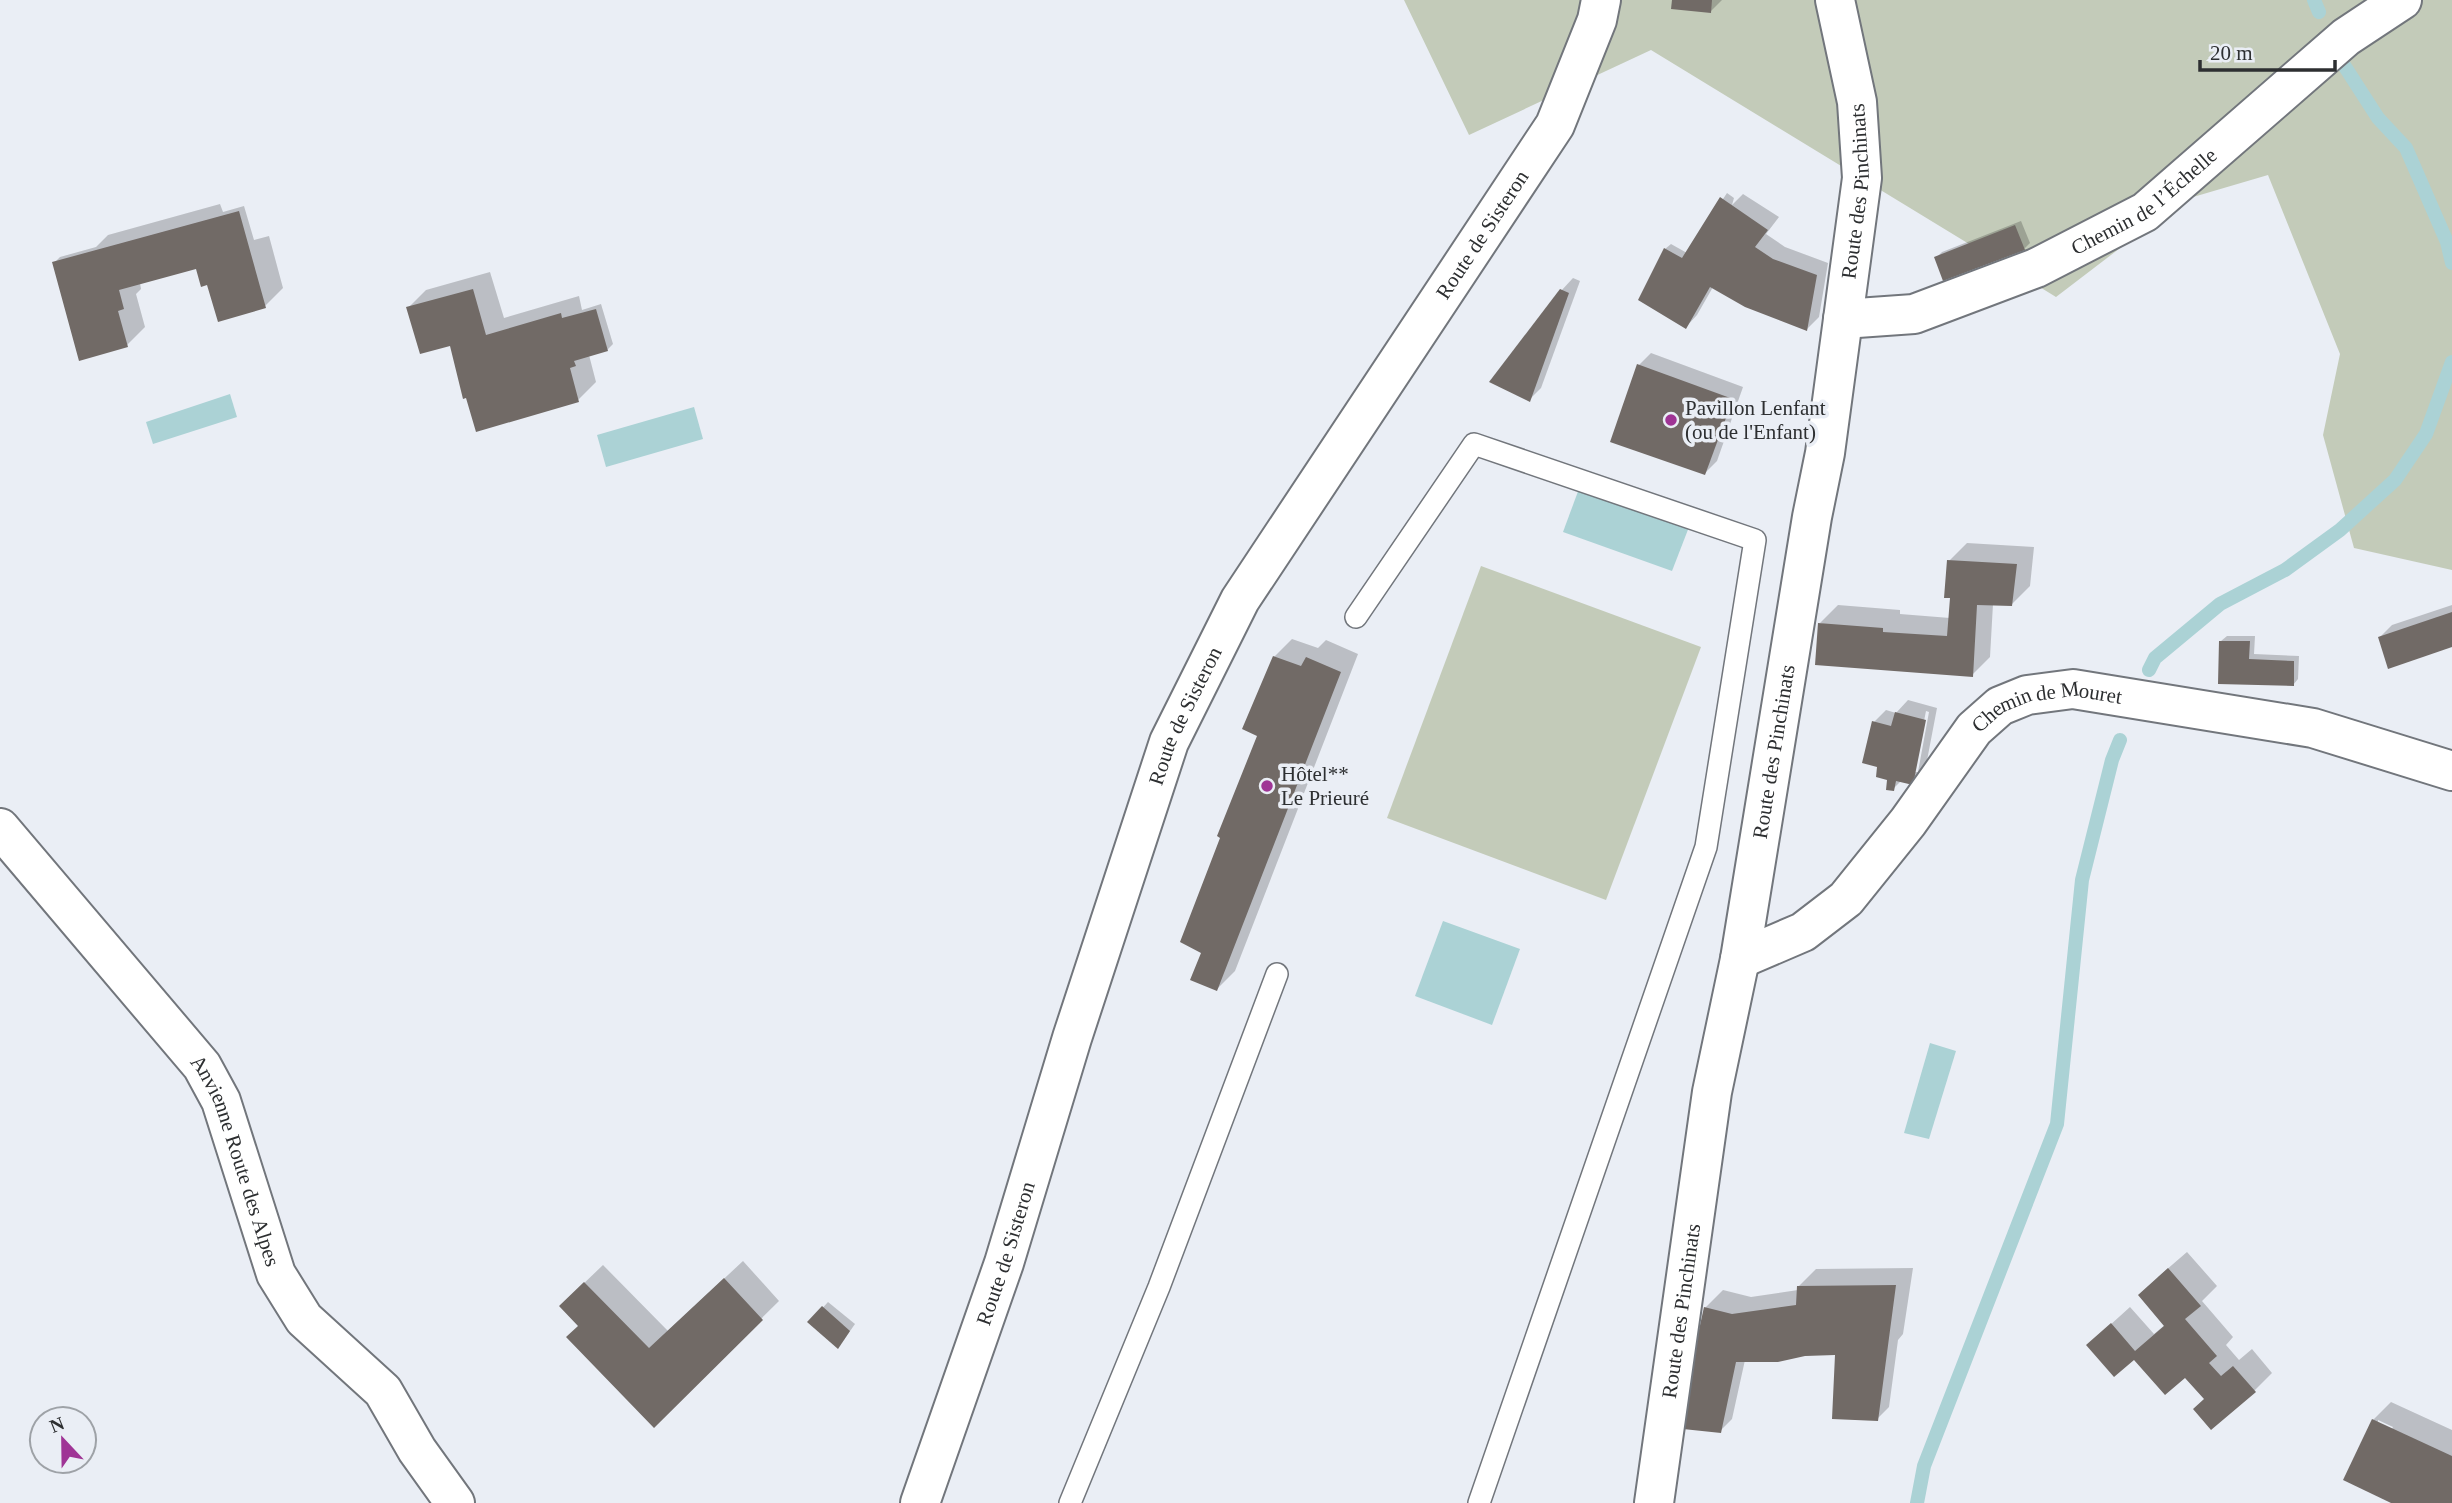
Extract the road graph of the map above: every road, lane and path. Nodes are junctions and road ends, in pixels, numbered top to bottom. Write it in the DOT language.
graph roads {
  1 [pos="1601,0"];
  2 [pos="1835,0"];
  3 [pos="2401,0"];
  4 [pos="1843,319"];
  5 [pos="1356,617"];
  6 [pos="2452,771"];
  7 [pos="0,828"];
  8 [pos="1740,959"];
  9 [pos="1277,974"];
  10 [pos="455,1503"];
  11 [pos="920,1503"];
  12 [pos="1070,1503"];
  13 [pos="1479,1503"];
  14 [pos="1654,1503"];
  1 -- 11 [label="street, Route de Sisteron"];
  2 -- 4 [label="street, Route des Pinchinats"];
  3 -- 4 [label="street, Chemin de l’Échelle"];
  4 -- 8 [label="street, Route des Pinchinats"];
  5 -- 13 [label="lane"];
  6 -- 8 [label="street, Chemin de Mouret"];
  7 -- 10 [label="street, Anvienne Route des Alpes"];
  8 -- 14 [label="street, Route des Pinchinats"];
  9 -- 12 [label="lane"];
}
